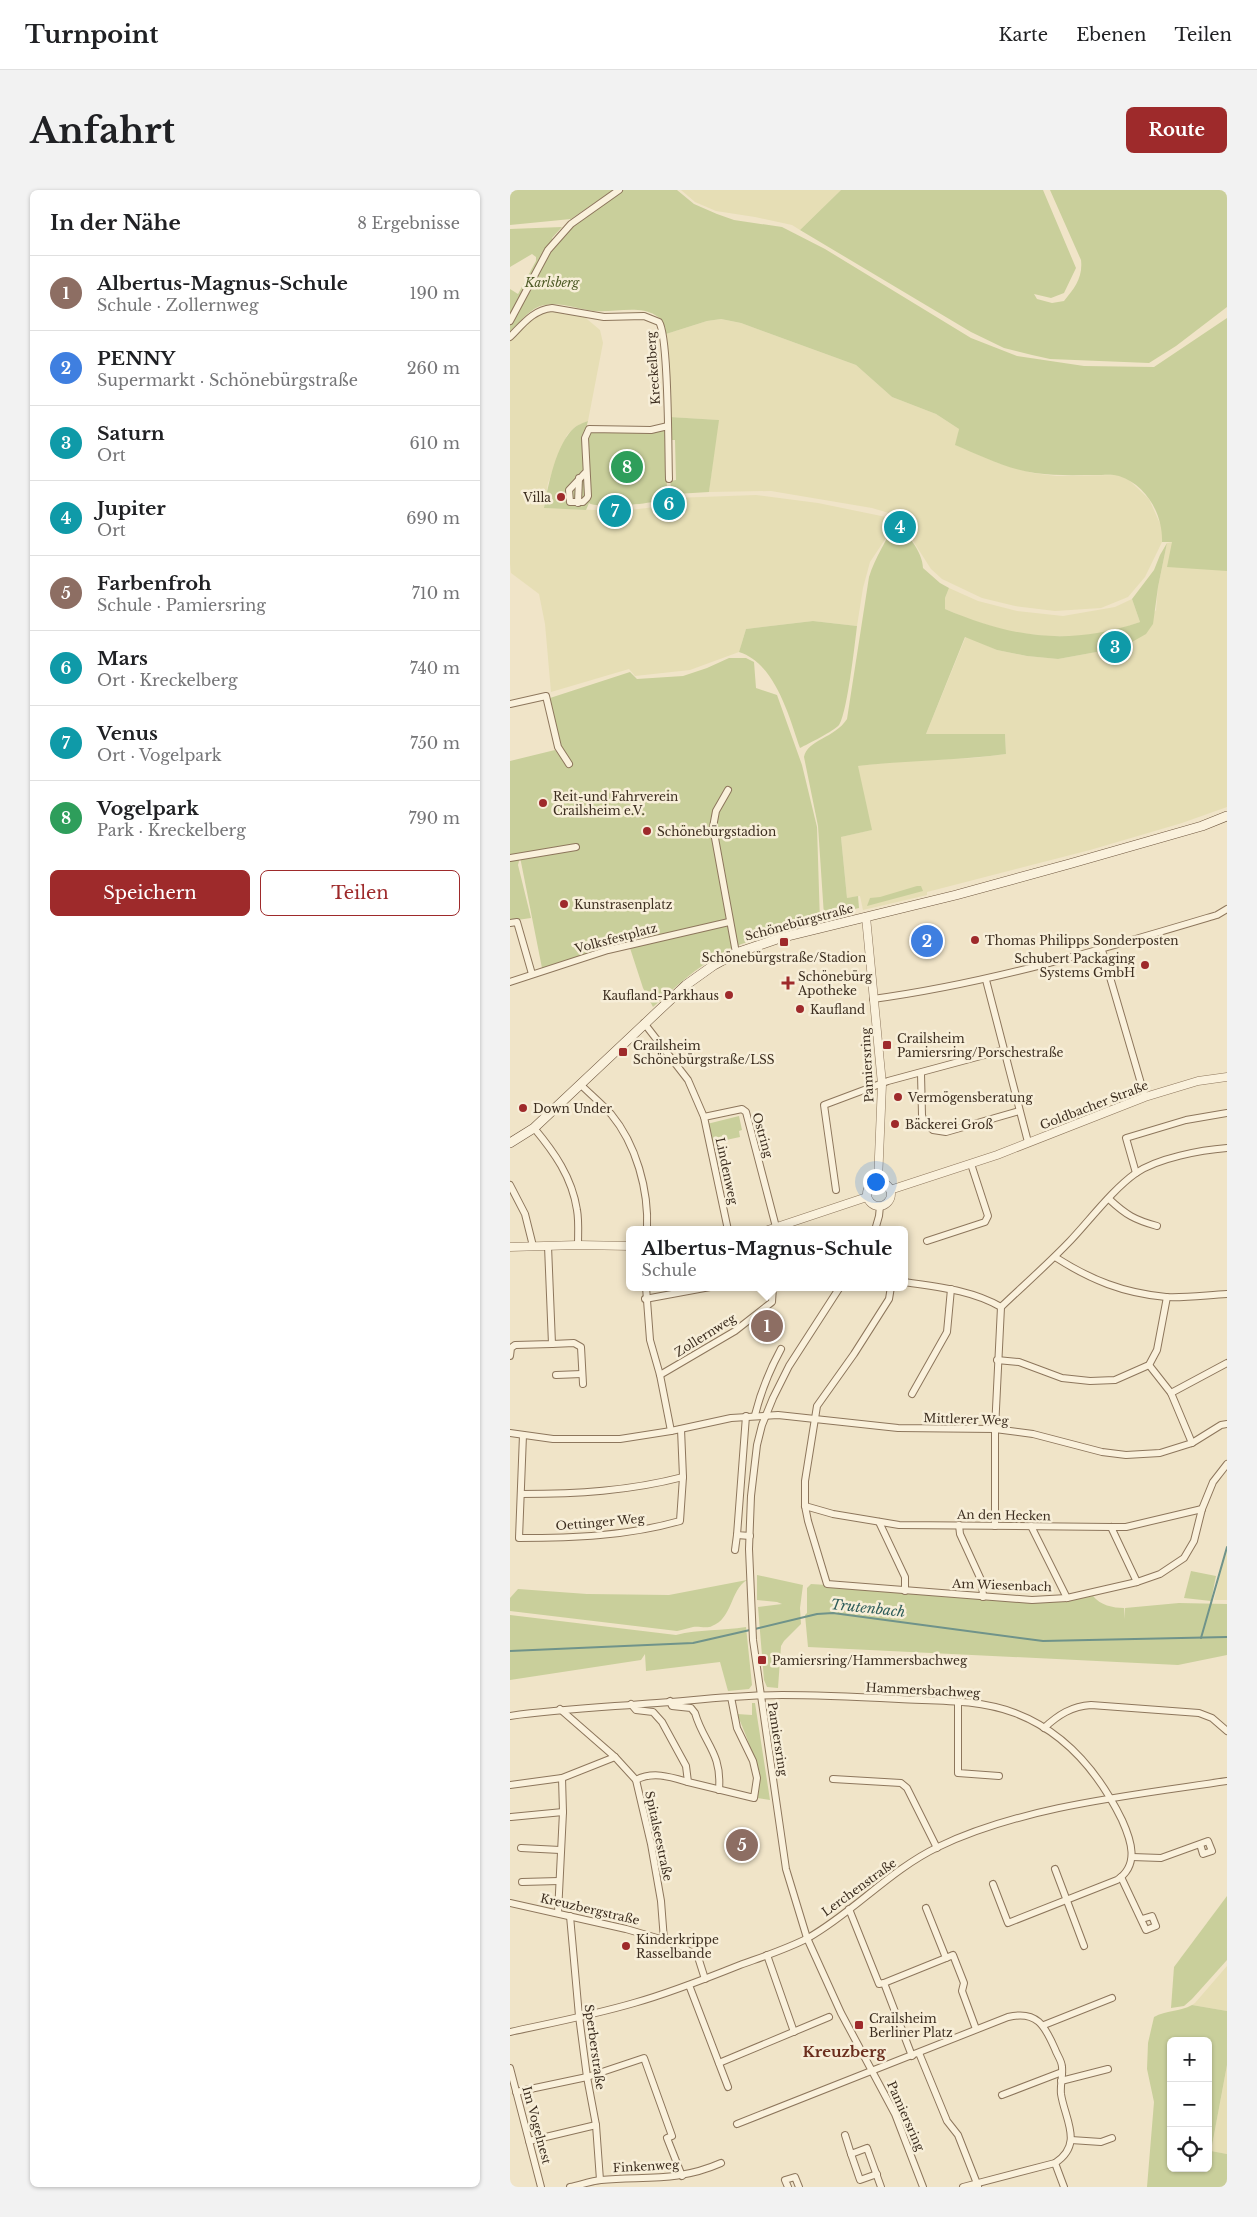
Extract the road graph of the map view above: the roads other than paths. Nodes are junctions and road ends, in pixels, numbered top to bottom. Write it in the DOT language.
graph roads {
  1 [pos="619,190"];
  2 [pos="510,321"];
  3 [pos="510,337"];
  4 [pos="668,426"];
  5 [pos="586,472"];
  6 [pos="579,478"];
  7 [pos="669,479"];
  8 [pos="578,503"];
  9 [pos="510,704"];
  10 [pos="569,764"];
  11 [pos="728,790"];
  12 [pos="1227,816"];
  13 [pos="576,847"];
  14 [pos="510,858"];
  15 [pos="1227,909"];
  16 [pos="866,917"];
  17 [pos="729,922"];
  18 [pos="510,923"];
  19 [pos="1102,950"];
  20 [pos="736,953"];
  21 [pos="532,974"];
  22 [pos="986,980"];
  23 [pos="510,982"];
  24 [pos="873,999"];
  25 [pos="644,1023"];
  26 [pos="1003,1050"];
  27 [pos="921,1074"];
  28 [pos="1227,1077"];
  29 [pos="580,1084"];
  30 [pos="882,1084"];
  31 [pos="1144,1097"];
  32 [pos="1019,1111"];
  33 [pos="1227,1113"];
  34 [pos="704,1116"];
  35 [pos="534,1128"];
  36 [pos="1028,1142"];
  37 [pos="510,1143"];
  38 [pos="1227,1148"];
  39 [pos="971,1164"];
  40 [pos="1136,1173"];
  41 [pos="878,1182"];
  42 [pos="510,1185"];
  43 [pos="836,1190"];
  44 [pos="890,1190"];
  45 [pos="867,1197"];
  46 [pos="1109,1199"];
  47 [pos="880,1206"];
  48 [pos="647,1226"];
  49 [pos="727,1226"];
  50 [pos="776,1226"];
  51 [pos="779,1226"];
  52 [pos="876,1226"];
  53 [pos="1157,1226"];
  54 [pos="927,1241"];
  55 [pos="578,1245"];
  56 [pos="533,1246"];
  57 [pos="548,1246"];
  58 [pos="626,1246"];
  59 [pos="510,1247"];
  60 [pos="1055,1257"];
  61 [pos="908,1283"];
  62 [pos="951,1289"];
  63 [pos="646,1291"];
  64 [pos="688,1291"];
  65 [pos="773,1291"];
  66 [pos="837,1291"];
  67 [pos="890,1291"];
  68 [pos="1227,1294"];
  69 [pos="1167,1297"];
  70 [pos="645,1299"];
  71 [pos="1001,1307"];
  72 [pos="552,1344"];
  73 [pos="781,1349"];
  74 [pos="510,1356"];
  75 [pos="997,1360"];
  76 [pos="1227,1363"];
  77 [pos="1148,1365"];
  78 [pos="556,1374"];
  79 [pos="582,1374"];
  80 [pos="660,1375"];
  81 [pos="583,1384"];
  82 [pos="1171,1393"];
  83 [pos="912,1394"];
  84 [pos="766,1414"];
  85 [pos="755,1415"];
  86 [pos="746,1416"];
  87 [pos="815,1420"];
  88 [pos="1227,1424"];
  89 [pos="681,1429"];
  90 [pos="995,1429"];
  91 [pos="671,1431"];
  92 [pos="510,1432"];
  93 [pos="523,1436"];
  94 [pos="1192,1443"];
  95 [pos="1227,1464"];
  96 [pos="683,1477"];
  97 [pos="521,1494"];
  98 [pos="806,1506"];
  99 [pos="1202,1509"];
  100 [pos="879,1522"];
  101 [pos="959,1526"];
  102 [pos="995,1526"];
  103 [pos="1031,1526"];
  104 [pos="1111,1528"];
  105 [pos="736,1535"];
  106 [pos="750,1536"];
  107 [pos="735,1550"];
  108 [pos="1137,1582"];
  109 [pos="905,1591"];
  110 [pos="983,1597"];
  111 [pos="1067,1598"];
  112 [pos="760,1696"];
  113 [pos="731,1697"];
  114 [pos="670,1701"];
  115 [pos="958,1702"];
  116 [pos="632,1704"];
  117 [pos="560,1709"];
  118 [pos="510,1716"];
  119 [pos="1044,1728"];
  120 [pos="1227,1731"];
  121 [pos="615,1757"];
  122 [pos="999,1776"];
  123 [pos="562,1778"];
  124 [pos="833,1779"];
  125 [pos="636,1780"];
  126 [pos="1227,1781"];
  127 [pos="688,1782"];
  128 [pos="510,1785"];
  129 [pos="719,1790"];
  130 [pos="1110,1799"];
  131 [pos="564,1812"];
  132 [pos="511,1817"];
  133 [pos="1200,1844"];
  134 [pos="521,1848"];
  135 [pos="937,1848"];
  136 [pos="560,1850"];
  137 [pos="1132,1857"];
  138 [pos="1055,1869"];
  139 [pos="1121,1877"];
  140 [pos="559,1881"];
  141 [pos="522,1882"];
  142 [pos="993,1884"];
  143 [pos="1067,1900"];
  144 [pos="510,1903"];
  145 [pos="926,1908"];
  146 [pos="849,1910"];
  147 [pos="558,1912"];
  148 [pos="570,1916"];
  149 [pos="1142,1919"];
  150 [pos="807,1938"];
  151 [pos="664,1940"];
  152 [pos="1084,1946"];
  153 [pos="767,1955"];
  154 [pos="946,1958"];
  155 [pos="705,1978"];
  156 [pos="884,1983"];
  157 [pos="689,1985"];
  158 [pos="1112,1998"];
  159 [pos="579,2016"];
  160 [pos="829,2017"];
  161 [pos="1044,2025"];
  162 [pos="976,2029"];
  163 [pos="510,2032"];
  164 [pos="794,2032"];
  165 [pos="916,2054"];
  166 [pos="719,2063"];
  167 [pos="510,2068"];
  168 [pos="1108,2069"];
  169 [pos="872,2071"];
  170 [pos="1062,2072"];
  171 [pos="587,2077"];
  172 [pos="1061,2082"];
  173 [pos="728,2087"];
  174 [pos="516,2092"];
  175 [pos="1002,2095"];
  176 [pos="737,2124"];
  177 [pos="596,2125"];
  178 [pos="845,2135"];
  179 [pos="1112,2138"];
  180 [pos="1071,2140"];
  181 [pos="529,2141"];
  182 [pos="851,2154"];
  183 [pos="721,2163"];
  184 [pos="1055,2163"];
  185 [pos="876,2174"];
  186 [pos="682,2176"];
  187 [pos="652,2179"];
  188 [pos="600,2180"];
  189 [pos="978,2185"];
  190 [pos="542,2187"];
  191 [pos="570,2187"];
  192 [pos="652,2187"];
  193 [pos="788,2187"];
  194 [pos="799,2187"];
  195 [pos="882,2187"];
  196 [pos="922,2187"];
  197 [pos="963,2187"];
  198 [pos="1064,2187"];
  1 -- 2 [label="street"];
  3 -- 4 [label="street, Kreckelberg"];
  4 -- 5 [label="street"];
  4 -- 7 [label="street, Kreckelberg"];
  5 -- 6 [label="street"];
  5 -- 8 [label="street"];
  6 -- 8 [label="street"];
  6 -- 8 [label="street"];
  9 -- 10 [label="street"];
  11 -- 17 [label="street"];
  12 -- 16 [label="main road, Schönebürgstraße"];
  13 -- 14 [label="street"];
  15 -- 19 [label="street"];
  16 -- 20 [label="main road, Schönebürgstraße"];
  16 -- 24 [label="street, Pamiersring"];
  17 -- 20 [label="street"];
  17 -- 21 [label="street, Volksfestplatz"];
  18 -- 21 [label="street"];
  19 -- 22 [label="street"];
  19 -- 31 [label="street"];
  20 -- 25 [label="main road, Schönebürgstraße"];
  21 -- 23 [label="street, Volksfestplatz"];
  22 -- 24 [label="street"];
  22 -- 26 [label="street"];
  24 -- 30 [label="street, Pamiersring"];
  25 -- 29 [label="main road, Schönebürgstraße"];
  25 -- 34 [label="street"];
  26 -- 27 [label="street"];
  26 -- 32 [label="street"];
  27 -- 30 [label="street"];
  27 -- 32 [label="street"];
  28 -- 31 [label="street, Goldbacher Straße"];
  29 -- 35 [label="main road, Schönebürgstraße"];
  29 -- 48 [label="street"];
  30 -- 41 [label="street, Pamiersring"];
  30 -- 43 [label="street"];
  31 -- 36 [label="street, Goldbacher Straße"];
  32 -- 36 [label="street"];
  33 -- 40 [label="street"];
  34 -- 49 [label="street, Lindenweg"];
  34 -- 50 [label="street, Ostring"];
  35 -- 37 [label="main road, Schönebürgstraße"];
  35 -- 55 [label="street"];
  36 -- 39 [label="street, Goldbacher Straße"];
  38 -- 40 [label="street"];
  39 -- 44 [label="street, Goldbacher Straße"];
  39 -- 54 [label="street"];
  40 -- 46 [label="street"];
  41 -- 44 [label="street"];
  41 -- 45 [label="street"];
  42 -- 56 [label="street"];
  44 -- 47 [label="street"];
  45 -- 47 [label="street"];
  45 -- 51 [label="street"];
  46 -- 53 [label="street"];
  46 -- 60 [label="street"];
  47 -- 52 [label="street"];
  55 -- 57 [label="street"];
  55 -- 58 [label="street"];
  56 -- 57 [label="street"];
  56 -- 59 [label="street"];
  57 -- 72 [label="street"];
  60 -- 69 [label="street"];
  60 -- 71 [label="street"];
  61 -- 62 [label="street"];
  62 -- 71 [label="street"];
  62 -- 83 [label="street"];
  63 -- 70 [label="street"];
  64 -- 70 [label="street"];
  65 -- 80 [label="street, Zollernweg"];
  66 -- 84 [label="street, Pamiersring"];
  67 -- 87 [label="street"];
  68 -- 69 [label="street"];
  69 -- 77 [label="street"];
  70 -- 80 [label="street"];
  71 -- 75 [label="street"];
  72 -- 74 [label="street"];
  72 -- 79 [label="street"];
  73 -- 85 [label="street"];
  75 -- 77 [label="street"];
  75 -- 90 [label="street"];
  76 -- 82 [label="street"];
  77 -- 82 [label="street"];
  78 -- 79 [label="street"];
  79 -- 81 [label="street"];
  80 -- 91 [label="street"];
  82 -- 94 [label="street"];
  84 -- 85 [label="street, Mittlerer Weg"];
  84 -- 87 [label="street, Mittlerer Weg"];
  84 -- 106 [label="street, Pamiersring"];
  85 -- 86 [label="street, Mittlerer Weg"];
  86 -- 89 [label="street, Mittlerer Weg"];
  86 -- 105 [label="street"];
  87 -- 90 [label="street, Mittlerer Weg"];
  87 -- 98 [label="street"];
  88 -- 94 [label="street, Mittlerer Weg"];
  89 -- 91 [label="street, Mittlerer Weg"];
  89 -- 96 [label="street, Oettinger Weg"];
  90 -- 94 [label="street, Mittlerer Weg"];
  90 -- 102 [label="street"];
  91 -- 93 [label="street, Mittlerer Weg"];
  92 -- 93 [label="street, Mittlerer Weg"];
  93 -- 97 [label="street"];
  95 -- 99 [label="street, Am Wiesenbach"];
  96 -- 97 [label="street"];
  96 -- 97 [label="street, Oettinger Weg"];
  98 -- 100 [label="street, An den Hecken"];
  98 -- 109 [label="street, Am Wiesenbach"];
  99 -- 104 [label="street, An den Hecken"];
  99 -- 108 [label="street, Am Wiesenbach"];
  100 -- 101 [label="street, An den Hecken"];
  100 -- 109 [label="street"];
  101 -- 102 [label="street, An den Hecken"];
  101 -- 110 [label="street"];
  102 -- 103 [label="street, An den Hecken"];
  103 -- 104 [label="street, An den Hecken"];
  103 -- 111 [label="street"];
  104 -- 108 [label="street"];
  105 -- 106 [label="street"];
  105 -- 107 [label="street"];
  106 -- 112 [label="street, Pamiersring"];
  108 -- 111 [label="street, Am Wiesenbach"];
  109 -- 110 [label="street, Am Wiesenbach"];
  110 -- 111 [label="street, Am Wiesenbach"];
  112 -- 113 [label="street, Hammersbachweg"];
  112 -- 115 [label="street, Hammersbachweg"];
  112 -- 150 [label="street, Pamiersring"];
  113 -- 114 [label="street, Hammersbachweg"];
  113 -- 129 [label="street"];
  114 -- 116 [label="street, Hammersbachweg"];
  114 -- 129 [label="street"];
  115 -- 119 [label="street, Hammersbachweg"];
  115 -- 122 [label="street"];
  116 -- 117 [label="street, Hammersbachweg"];
  116 -- 127 [label="street, Hammersbachweg"];
  117 -- 118 [label="street, Hammersbachweg"];
  117 -- 121 [label="street, Spitalseestraße"];
  119 -- 120 [label="street"];
  119 -- 130 [label="street, Hammersbachweg"];
  121 -- 123 [label="street"];
  121 -- 125 [label="street, Spitalseestraße"];
  123 -- 128 [label="street"];
  123 -- 131 [label="street"];
  124 -- 135 [label="street"];
  125 -- 127 [label="street"];
  125 -- 151 [label="street, Spitalseestraße"];
  126 -- 130 [label="street, Lerchenstraße"];
  127 -- 129 [label="street"];
  130 -- 135 [label="street, Lerchenstraße"];
  130 -- 137 [label="street, Hammersbachweg"];
  131 -- 132 [label="street"];
  131 -- 136 [label="street"];
  133 -- 137 [label="street"];
  134 -- 136 [label="street"];
  135 -- 146 [label="street, Lerchenstraße"];
  136 -- 140 [label="street"];
  137 -- 139 [label="street"];
  138 -- 143 [label="street"];
  139 -- 143 [label="street"];
  139 -- 149 [label="street"];
  140 -- 141 [label="street"];
  140 -- 147 [label="street"];
  142 -- 143 [label="street"];
  143 -- 152 [label="street"];
  144 -- 147 [label="street, Kreuzbergstraße"];
  145 -- 154 [label="street"];
  146 -- 150 [label="street, Lerchenstraße"];
  146 -- 156 [label="street"];
  147 -- 148 [label="street, Kreuzbergstraße"];
  148 -- 151 [label="street, Kreuzbergstraße"];
  148 -- 159 [label="street, Sperberstraße"];
  150 -- 153 [label="street, Lerchenstraße"];
  150 -- 169 [label="street, Pamiersring"];
  151 -- 155 [label="street, Kreuzbergstraße"];
  153 -- 155 [label="street, Lerchenstraße"];
  153 -- 164 [label="street"];
  154 -- 156 [label="street"];
  154 -- 162 [label="street"];
  155 -- 157 [label="street, Lerchenstraße"];
  156 -- 165 [label="street"];
  157 -- 159 [label="street, Lerchenstraße"];
  157 -- 166 [label="street"];
  158 -- 161 [label="street"];
  159 -- 163 [label="street, Lerchenstraße"];
  159 -- 171 [label="street, Sperberstraße"];
  160 -- 164 [label="street"];
  161 -- 162 [label="street"];
  161 -- 170 [label="street"];
  162 -- 165 [label="street"];
  164 -- 166 [label="street"];
  165 -- 169 [label="street"];
  165 -- 189 [label="street"];
  166 -- 173 [label="street"];
  167 -- 174 [label="street, Im Vogelnest"];
  168 -- 172 [label="street"];
  169 -- 176 [label="street"];
  169 -- 196 [label="street, Pamiersring"];
  170 -- 172 [label="street"];
  170 -- 175 [label="street"];
  171 -- 174 [label="street"];
  171 -- 177 [label="street, Sperberstraße"];
  171 -- 186 [label="street"];
  172 -- 180 [label="street"];
  174 -- 181 [label="street, Im Vogelnest"];
  177 -- 181 [label="street"];
  177 -- 188 [label="street, Sperberstraße"];
  178 -- 182 [label="street"];
  179 -- 180 [label="street"];
  180 -- 184 [label="street"];
  181 -- 190 [label="street, Im Vogelnest"];
  182 -- 185 [label="street"];
  182 -- 185 [label="street"];
  183 -- 186 [label="street, Finkenweg"];
  184 -- 189 [label="street"];
  184 -- 198 [label="street"];
  185 -- 195 [label="street"];
  186 -- 187 [label="street, Finkenweg"];
  187 -- 188 [label="street, Finkenweg"];
  187 -- 192 [label="street"];
  188 -- 191 [label="street, Finkenweg"];
  189 -- 197 [label="street"];
  193 -- 194 [label="street"];
}
